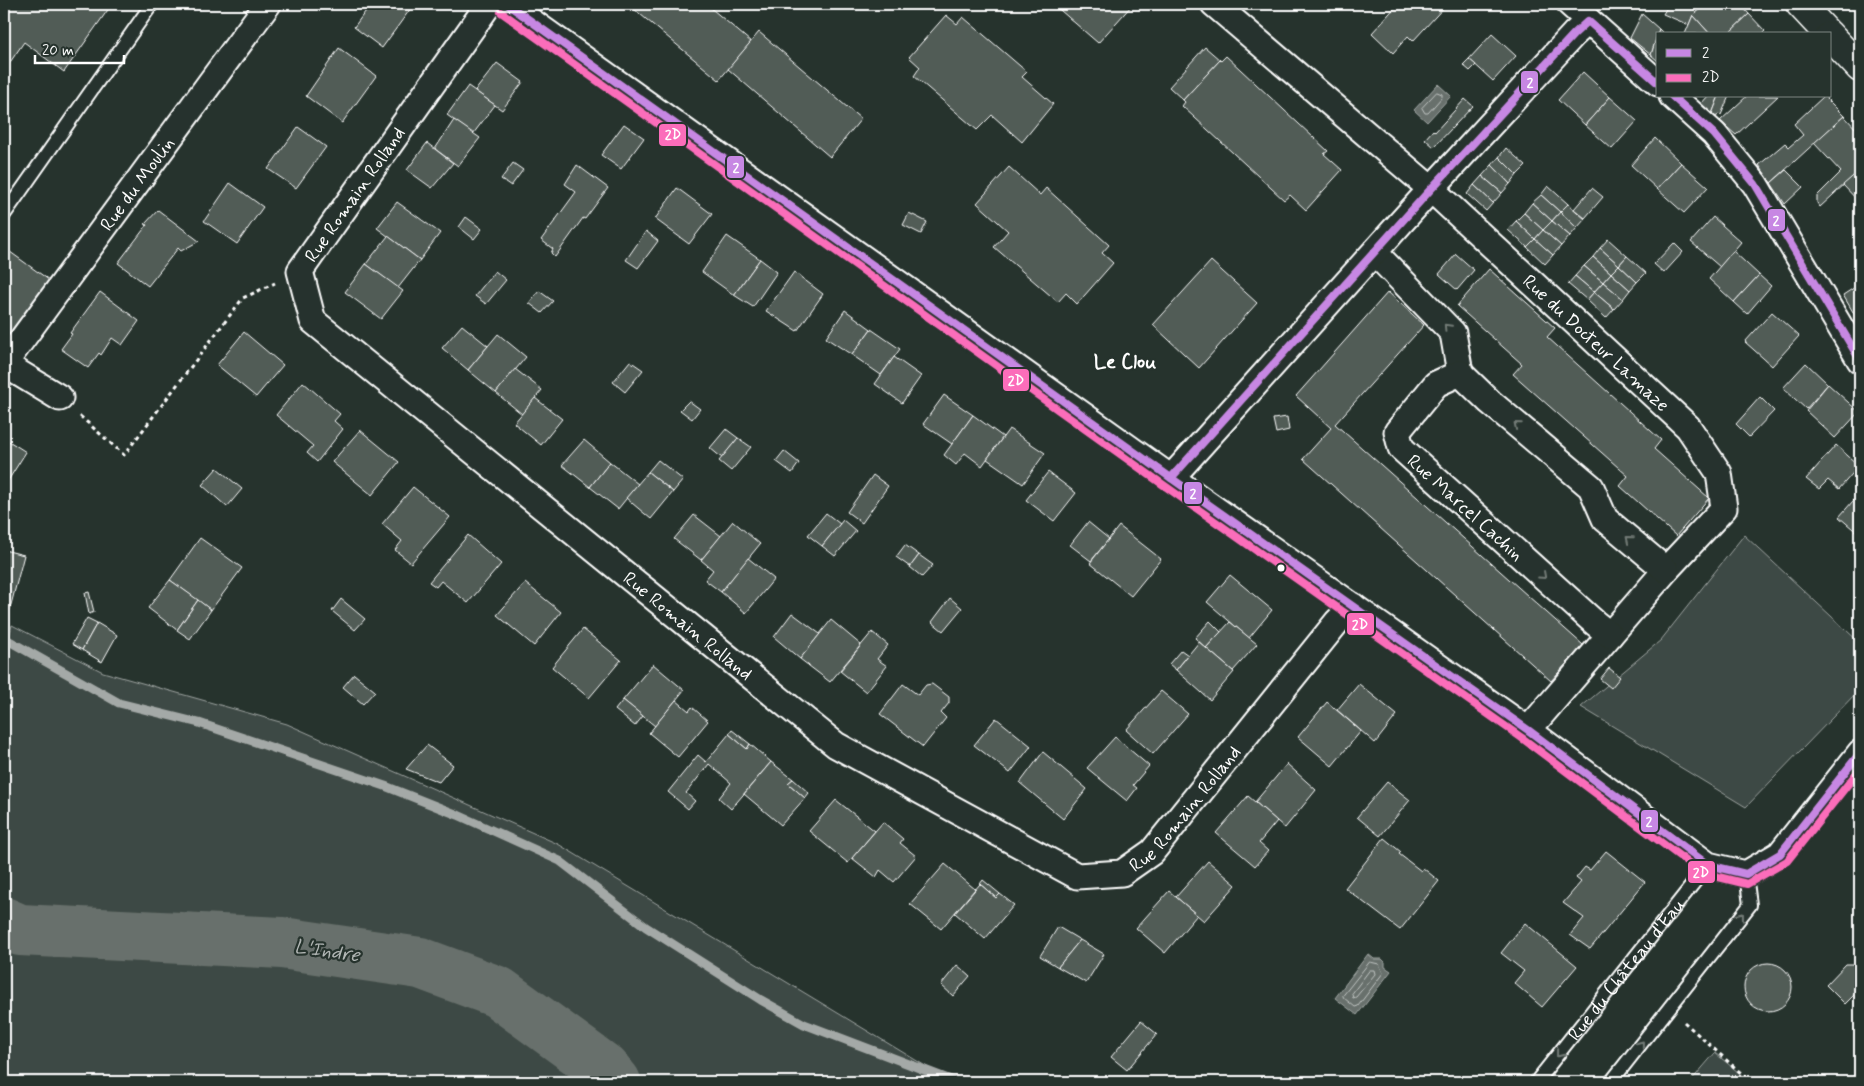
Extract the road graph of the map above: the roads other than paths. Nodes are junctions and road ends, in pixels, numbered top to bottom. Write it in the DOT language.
graph roads {
  1 [pos="152,4"];
  2 [pos="268,4"];
  3 [pos="489,4"];
  4 [pos="507,4"];
  5 [pos="1214,4"];
  6 [pos="1570,4"];
  7 [pos="1800,4"];
  8 [pos="1588,21"];
  9 [pos="1826,32"];
  10 [pos="1832,38"];
  11 [pos="1860,68"];
  12 [pos="1656,81"];
  13 [pos="1674,98"];
  14 [pos="1431,189"];
  15 [pos="4,215"];
  16 [pos="1375,253"];
  17 [pos="1860,360"];
  18 [pos="4,364"];
  19 [pos="1460,373"];
  20 [pos="60,398"];
  21 [pos="1171,478"];
  22 [pos="1666,570"];
  23 [pos="1353,606"];
  24 [pos="1610,635"];
  25 [pos="1528,730"];
  26 [pos="1860,753"];
  27 [pos="1708,865"];
  28 [pos="1746,874"];
  29 [pos="1536,1082"];
  30 [pos="1611,1082"];
  1 -- 15 [label="lane"];
  2 -- 18 [label="street, Rue du Moulin"];
  3 -- 23 [label="street, Rue Romain Rolland"];
  4 -- 21 [label="street"];
  5 -- 14 [label="street, Rue du Docteur Lamaze"];
  6 -- 8 [label="street"];
  7 -- 9 [label="main road"];
  8 -- 12 [label="street"];
  8 -- 14 [label="street"];
  10 -- 11 [label="main road"];
  13 -- 17 [label="street"];
  14 -- 16 [label="street"];
  14 -- 22 [label="street, Rue du Docteur Lamaze"];
  19 -- 16 [label="street, one-way"];
  16 -- 21 [label="street"];
  18 -- 20 [label="street, Rue du Moulin"];
  22 -- 19 [label="street, one-way"];
  19 -- 24 [label="street, Rue Marcel Cachin, one-way"];
  21 -- 23 [label="street"];
  22 -- 24 [label="street, Rue du Docteur Lamaze"];
  23 -- 25 [label="street"];
  24 -- 25 [label="street, Rue du Docteur Lamaze"];
  25 -- 27 [label="street"];
  26 -- 28 [label="street"];
  27 -- 28 [label="street"];
  27 -- 29 [label="lane, Rue du Château d'Eau, one-way"];
  30 -- 28 [label="lane, one-way"];
}
